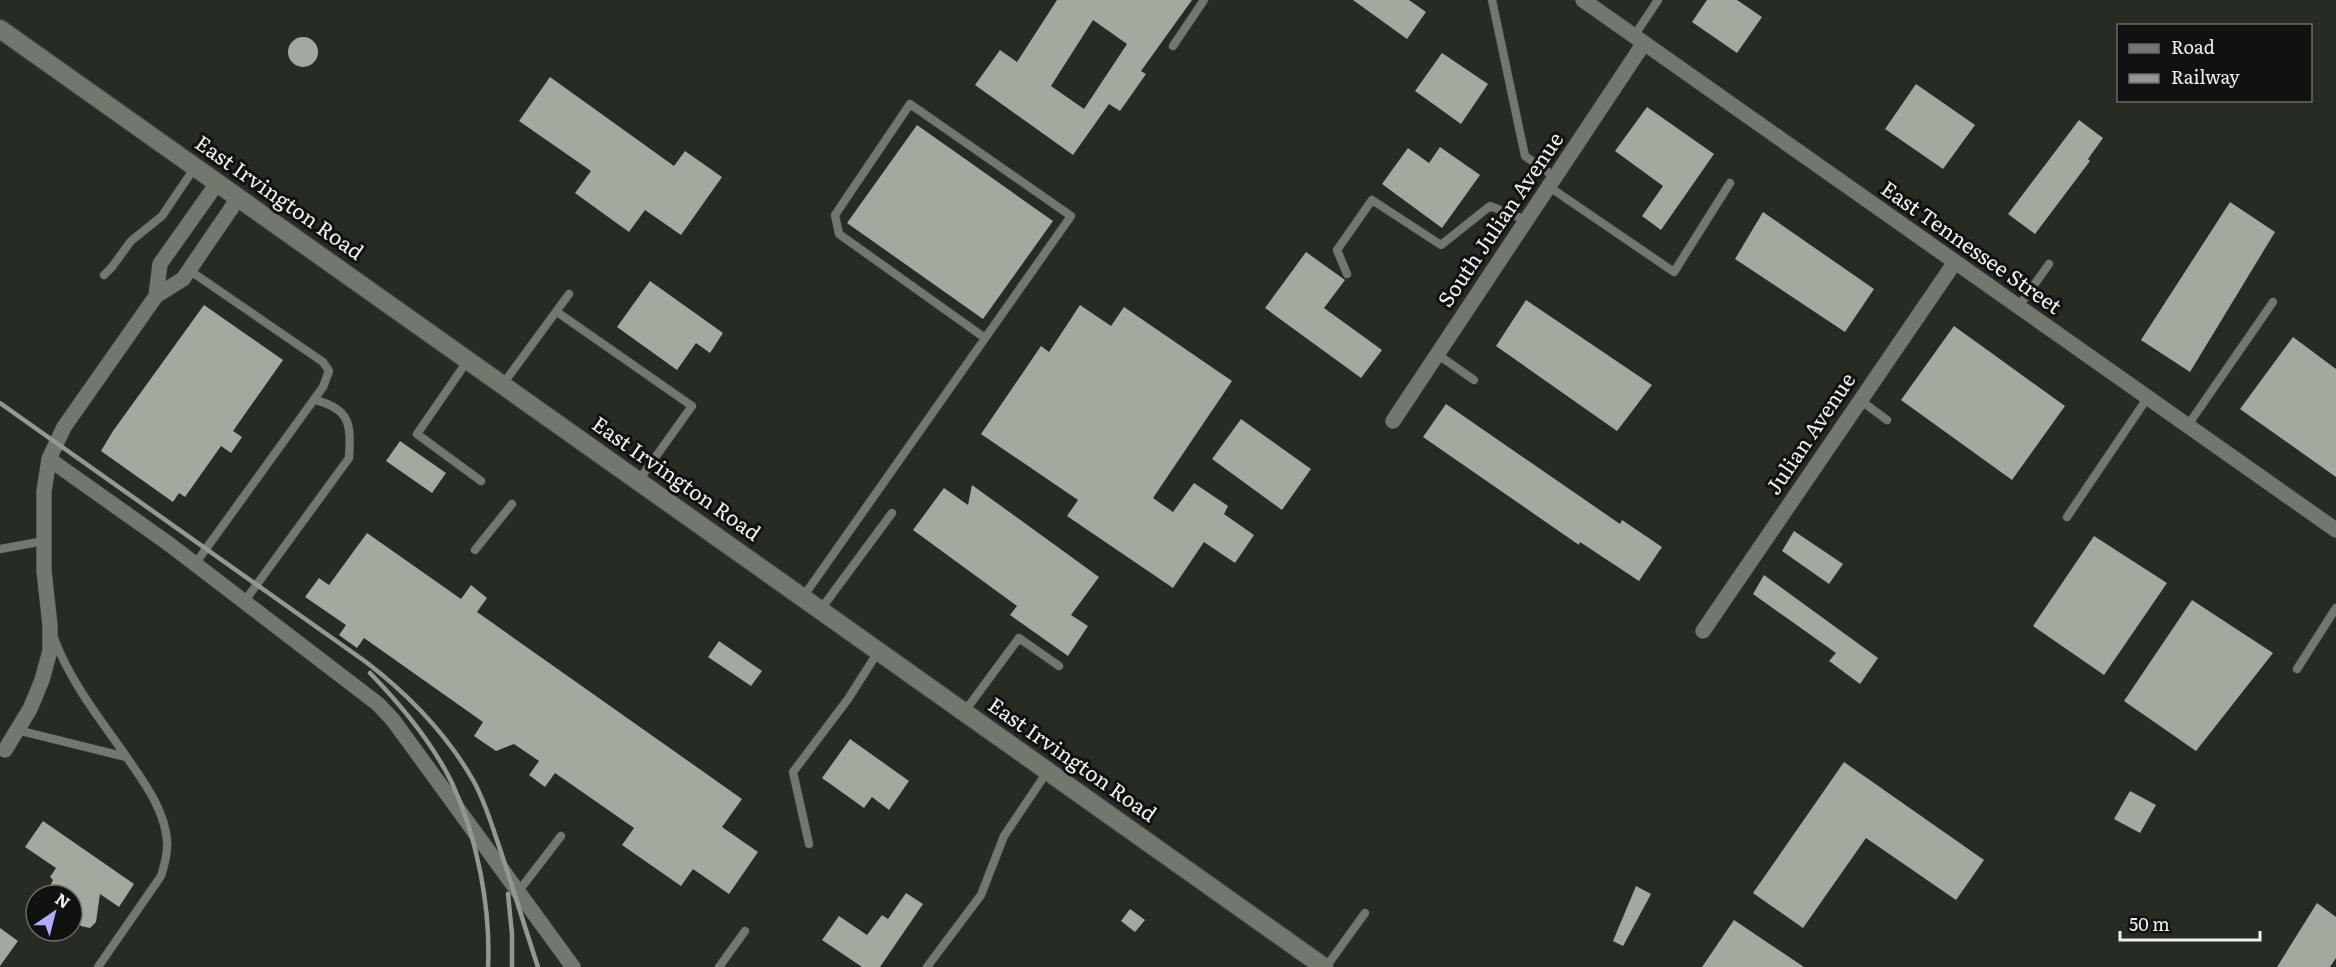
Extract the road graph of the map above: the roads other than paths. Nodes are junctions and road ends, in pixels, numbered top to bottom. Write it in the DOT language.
graph roads {
  1 [pos="1204,0"];
  2 [pos="1492,0"];
  3 [pos="1583,0"];
  4 [pos="1658,0"];
  5 [pos="2,34"];
  6 [pos="1639,39"];
  7 [pos="1173,46"];
  8 [pos="196,166"];
  9 [pos="218,182"];
  10 [pos="1552,182"];
  11 [pos="1730,183"];
  12 [pos="239,197"];
  13 [pos="1526,220"];
  14 [pos="1955,262"];
  15 [pos="2049,264"];
  16 [pos="189,270"];
  17 [pos="1347,274"];
  18 [pos="104,275"];
  19 [pos="569,294"];
  20 [pos="156,296"];
  21 [pos="2272,302"];
  22 [pos="2019,306"];
  23 [pos="557,312"];
  24 [pos="985,338"];
  25 [pos="1437,354"];
  26 [pos="469,359"];
  27 [pos="1474,380"];
  28 [pos="503,384"];
  29 [pos="2148,397"];
  30 [pos="315,400"];
  31 [pos="1860,400"];
  32 [pos="1887,420"];
  33 [pos="1393,421"];
  34 [pos="2188,425"];
  35 [pos="49,459"];
  36 [pos="639,480"];
  37 [pos="481,481"];
  38 [pos="512,504"];
  39 [pos="892,513"];
  40 [pos="2067,517"];
  41 [pos="2336,530"];
  42 [pos="44,541"];
  43 [pos="0,549"];
  44 [pos="475,550"];
  45 [pos="195,564"];
  46 [pos="803,597"];
  47 [pos="244,602"];
  48 [pos="2336,608"];
  49 [pos="821,609"];
  50 [pos="50,625"];
  51 [pos="1702,631"];
  52 [pos="879,651"];
  53 [pos="1059,666"];
  54 [pos="2297,669"];
  55 [pos="965,711"];
  56 [pos="17,730"];
  57 [pos="2,750"];
  58 [pos="127,757"];
  59 [pos="1048,771"];
  60 [pos="561,836"];
  61 [pos="809,844"];
  62 [pos="518,892"];
  63 [pos="1365,913"];
  64 [pos="745,931"];
  65 [pos="98,967"];
  66 [pos="573,967"];
  67 [pos="719,967"];
  68 [pos="927,967"];
  69 [pos="1325,967"];
  1 -- 7 [label="lane"];
  2 -- 10 [label="lane"];
  3 -- 6 [label="street, East Tennessee Street"];
  4 -- 6 [label="lane"];
  5 -- 8 [label="street, East Irvington Road"];
  6 -- 10 [label="street, South Julian Avenue"];
  6 -- 14 [label="street, East Tennessee Street"];
  8 -- 9 [label="street, East Irvington Road"];
  8 -- 18 [label="lane"];
  9 -- 12 [label="street, East Irvington Road"];
  9 -- 20 [label="street"];
  10 -- 11 [label="lane"];
  10 -- 13 [label="street, South Julian Avenue"];
  12 -- 16 [label="street"];
  12 -- 26 [label="street, East Irvington Road"];
  13 -- 17 [label="lane"];
  13 -- 25 [label="street, South Julian Avenue"];
  14 -- 22 [label="street, East Tennessee Street"];
  14 -- 31 [label="street, Julian Avenue"];
  15 -- 22 [label="lane"];
  16 -- 20 [label="street"];
  16 -- 30 [label="lane"];
  19 -- 23 [label="lane"];
  20 -- 35 [label="street"];
  21 -- 34 [label="lane"];
  22 -- 29 [label="street, East Tennessee Street"];
  23 -- 28 [label="lane"];
  23 -- 36 [label="lane"];
  24 -- 24 [label="lane"];
  24 -- 46 [label="lane"];
  25 -- 27 [label="lane"];
  25 -- 33 [label="street, South Julian Avenue"];
  26 -- 28 [label="street, East Irvington Road"];
  26 -- 37 [label="lane"];
  28 -- 36 [label="street, East Irvington Road"];
  29 -- 34 [label="street, East Tennessee Street"];
  29 -- 40 [label="lane"];
  30 -- 45 [label="lane"];
  30 -- 47 [label="lane"];
  31 -- 32 [label="lane"];
  31 -- 51 [label="street, Julian Avenue"];
  34 -- 41 [label="street, East Tennessee Street"];
  35 -- 42 [label="street"];
  35 -- 45 [label="street"];
  36 -- 46 [label="street, East Irvington Road"];
  38 -- 44 [label="lane"];
  39 -- 49 [label="lane"];
  42 -- 43 [label="lane"];
  42 -- 50 [label="street"];
  45 -- 47 [label="street"];
  46 -- 49 [label="street, East Irvington Road"];
  47 -- 62 [label="street"];
  48 -- 54 [label="lane"];
  49 -- 52 [label="street, East Irvington Road"];
  50 -- 56 [label="street"];
  50 -- 58 [label="lane"];
  52 -- 55 [label="street, East Irvington Road"];
  52 -- 61 [label="lane"];
  53 -- 55 [label="lane"];
  55 -- 59 [label="street, East Irvington Road"];
  56 -- 57 [label="street"];
  56 -- 58 [label="lane"];
  58 -- 65 [label="lane"];
  59 -- 68 [label="lane"];
  59 -- 69 [label="street, East Irvington Road"];
  60 -- 62 [label="lane"];
  62 -- 66 [label="street"];
  63 -- 69 [label="lane"];
  64 -- 67 [label="lane"];
}
